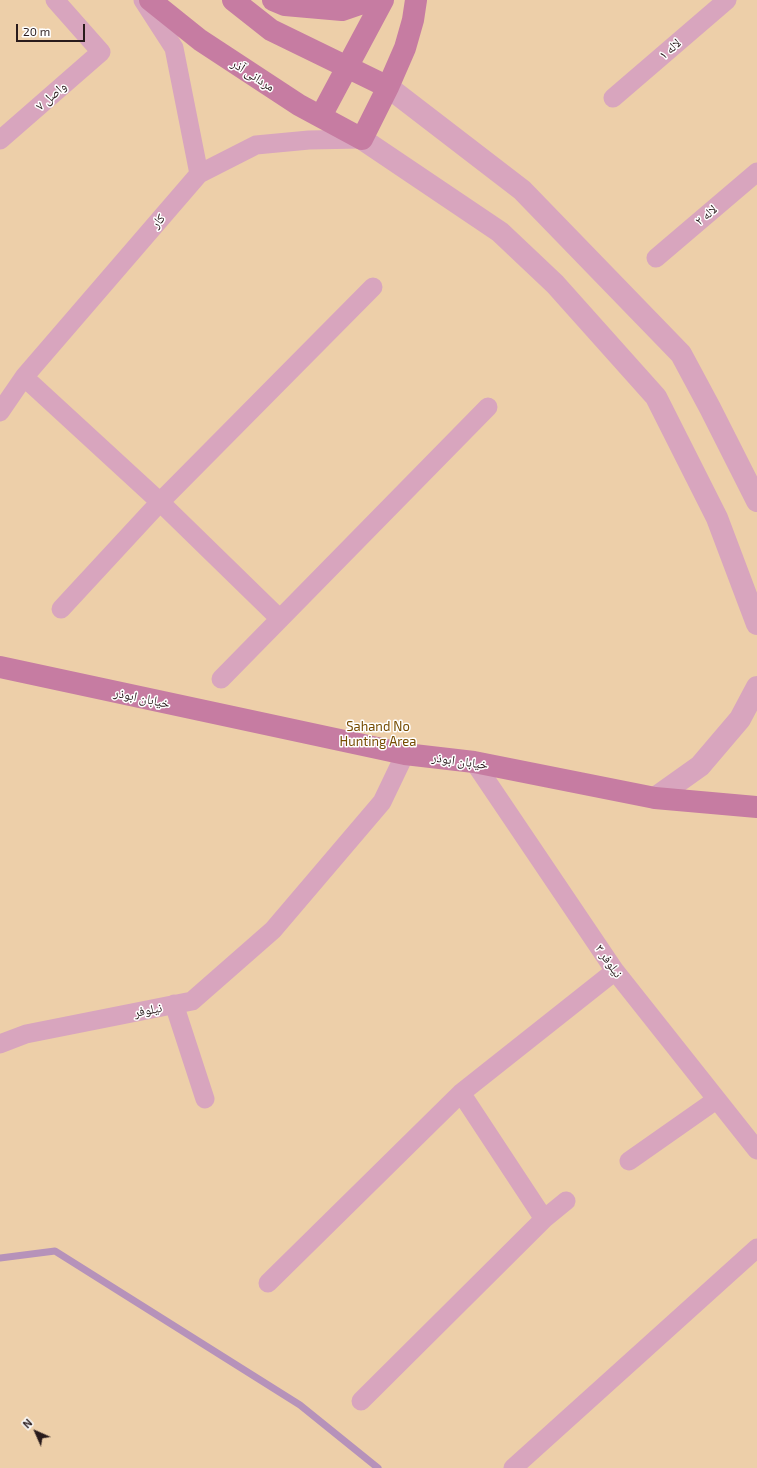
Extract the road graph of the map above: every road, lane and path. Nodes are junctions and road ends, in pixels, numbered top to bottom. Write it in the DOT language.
graph roads {
  1 [pos="55,0"];
  2 [pos="144,0"];
  3 [pos="150,0"];
  4 [pos="233,0"];
  5 [pos="273,0"];
  6 [pos="371,0"];
  7 [pos="383,0"];
  8 [pos="416,0"];
  9 [pos="727,0"];
  10 [pos="346,67"];
  11 [pos="388,87"];
  12 [pos="613,98"];
  13 [pos="321,116"];
  14 [pos="362,139"];
  15 [pos="0,140"];
  16 [pos="757,172"];
  17 [pos="199,174"];
  18 [pos="656,258"];
  19 [pos="373,287"];
  20 [pos="24,377"];
  21 [pos="488,407"];
  22 [pos="0,412"];
  23 [pos="757,501"];
  24 [pos="160,502"];
  25 [pos="61,609"];
  26 [pos="280,619"];
  27 [pos="757,624"];
  28 [pos="0,667"];
  29 [pos="221,679"];
  30 [pos="757,687"];
  31 [pos="405,754"];
  32 [pos="474,762"];
  33 [pos="655,798"];
  34 [pos="757,807"];
  35 [pos="615,971"];
  36 [pos="174,1004"];
  37 [pos="0,1044"];
  38 [pos="461,1092"];
  39 [pos="205,1099"];
  40 [pos="716,1100"];
  41 [pos="757,1150"];
  42 [pos="629,1162"];
  43 [pos="566,1201"];
  44 [pos="544,1219"];
  45 [pos="757,1248"];
  46 [pos="268,1283"];
  47 [pos="362,1401"];
  48 [pos="513,1468"];
  1 -- 15 [label="street, واصل ۷"];
  2 -- 17 [label="street"];
  3 -- 13 [label="main road, مردانی آذر"];
  4 -- 10 [label="main road"];
  5 -- 6 [label="main road"];
  7 -- 10 [label="main road"];
  8 -- 11 [label="main road"];
  9 -- 12 [label="street, لاله ۱"];
  10 -- 11 [label="main road"];
  10 -- 13 [label="main road"];
  11 -- 14 [label="main road"];
  11 -- 23 [label="street"];
  13 -- 14 [label="main road, مردانی آذر"];
  14 -- 17 [label="street"];
  14 -- 27 [label="street"];
  16 -- 18 [label="street, لاله ۲"];
  17 -- 20 [label="street, کار"];
  19 -- 24 [label="street"];
  20 -- 22 [label="street, کار"];
  20 -- 24 [label="street"];
  21 -- 26 [label="street"];
  24 -- 25 [label="street"];
  24 -- 26 [label="street"];
  26 -- 29 [label="street"];
  28 -- 31 [label="main road, خیابان ابوذر"];
  30 -- 33 [label="street"];
  31 -- 32 [label="main road, خیابان ابوذر"];
  31 -- 36 [label="street, نیلوفر"];
  32 -- 33 [label="main road, خیابان ابوذر"];
  32 -- 35 [label="street, نیلوفر ۳"];
  33 -- 34 [label="main road, خیابان ابوذر"];
  35 -- 38 [label="street"];
  35 -- 40 [label="street, نیلوفر ۳"];
  36 -- 37 [label="street, نیلوفر"];
  36 -- 39 [label="street"];
  38 -- 44 [label="street"];
  38 -- 46 [label="street"];
  40 -- 41 [label="street, نیلوفر ۳"];
  40 -- 42 [label="street"];
  43 -- 44 [label="street"];
  44 -- 47 [label="street"];
  45 -- 48 [label="street"];
}
